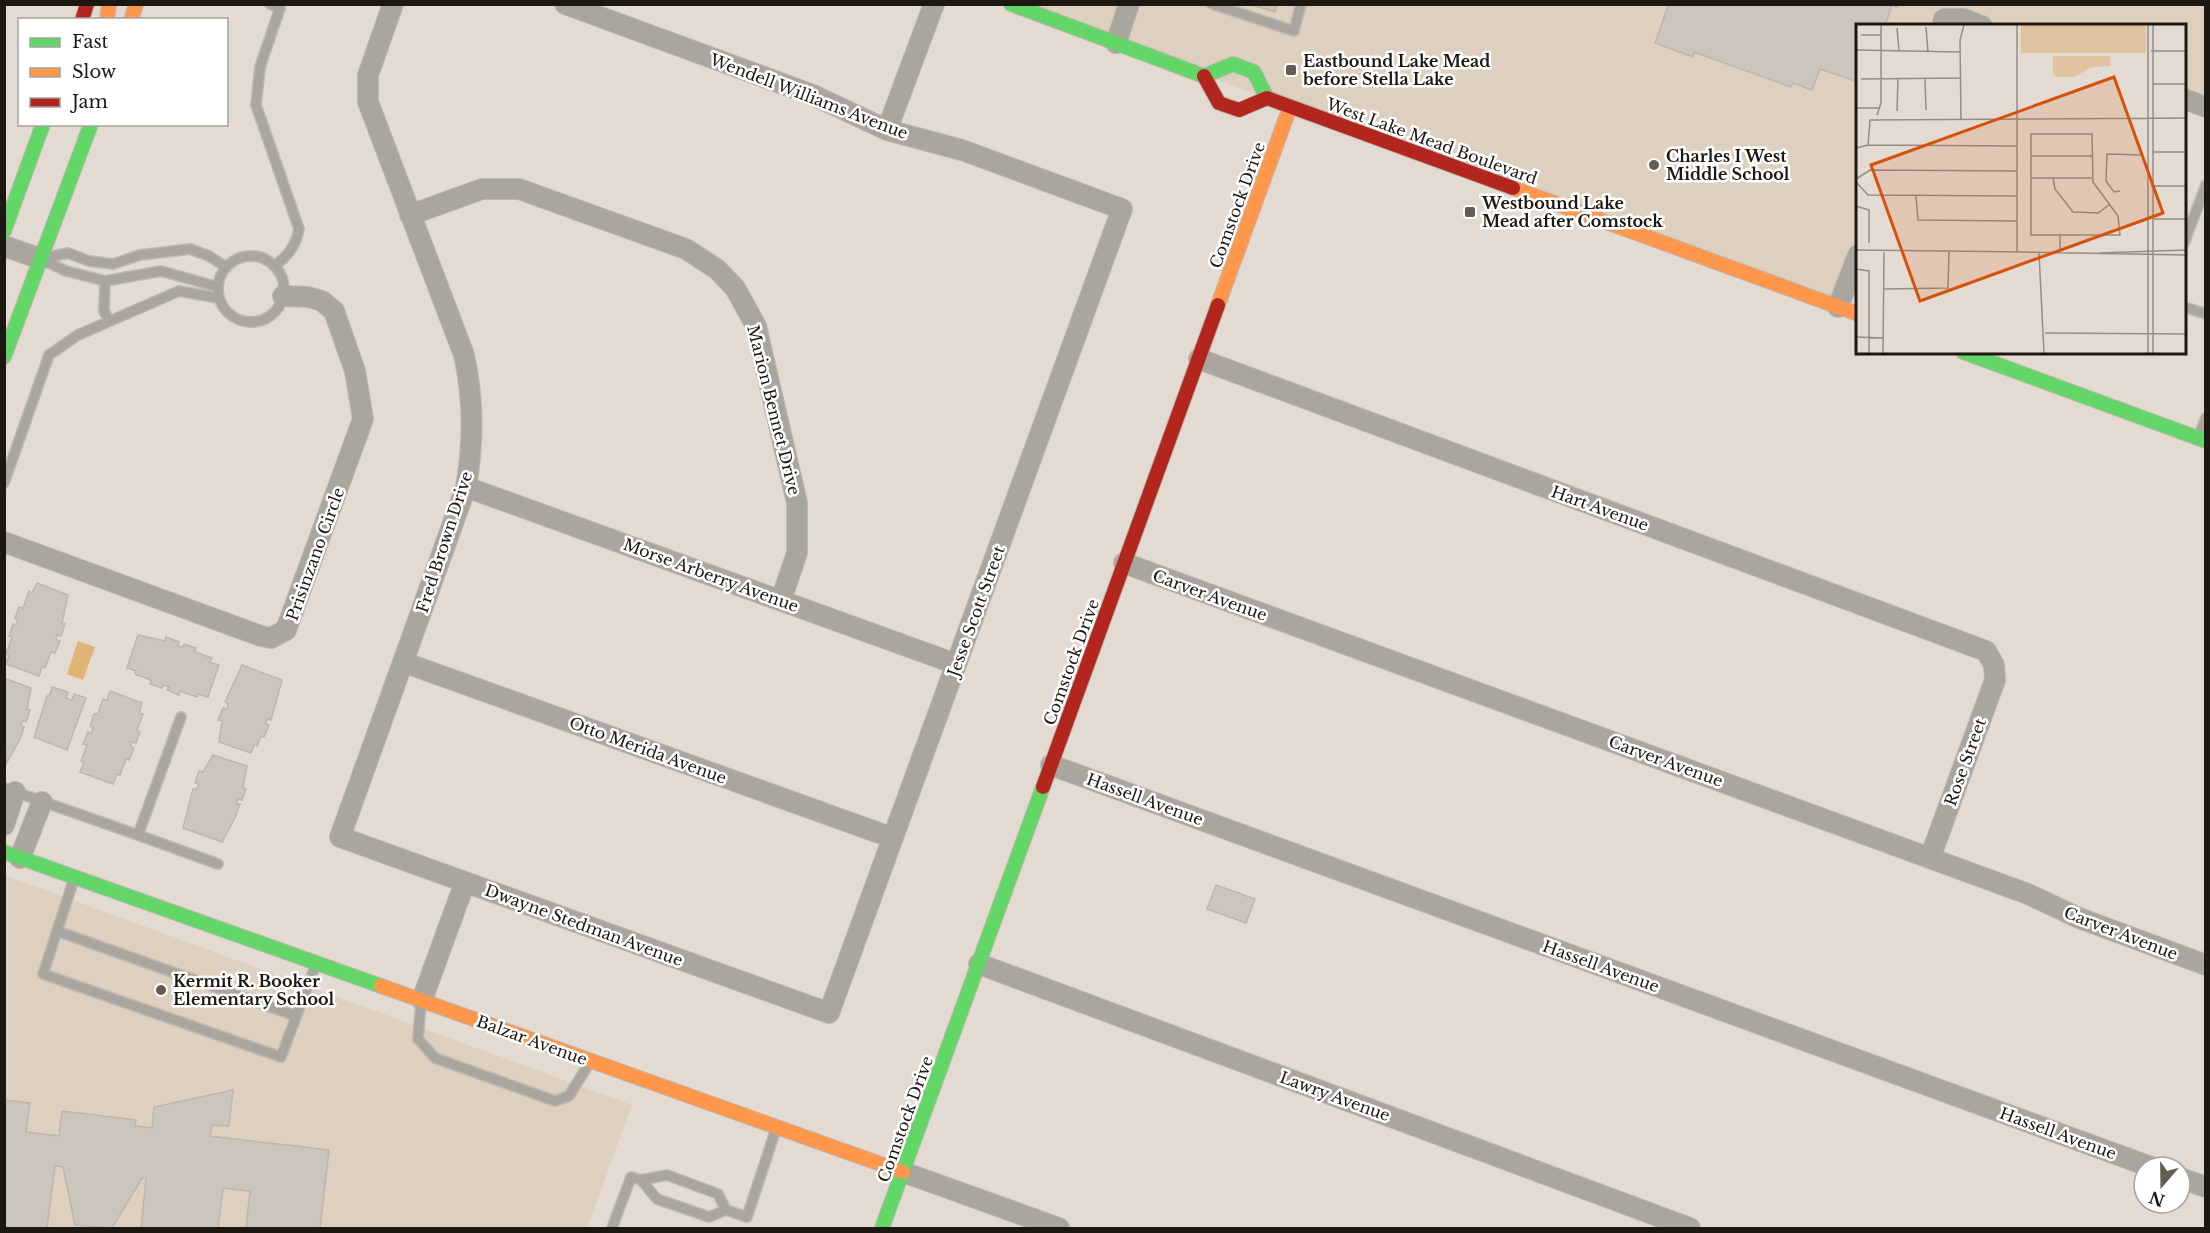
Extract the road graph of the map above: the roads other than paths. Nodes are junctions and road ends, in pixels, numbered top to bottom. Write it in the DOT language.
graph roads {
  1 [pos="270,4"];
  2 [pos="393,4"];
  3 [pos="565,4"];
  4 [pos="934,4"];
  5 [pos="1011,4"];
  6 [pos="1129,4"];
  7 [pos="1212,4"];
  8 [pos="1301,4"];
  9 [pos="281,6"];
  10 [pos="1943,22"];
  11 [pos="1977,24"];
  12 [pos="1116,43"];
  13 [pos="1204,76"];
  14 [pos="1267,98"];
  15 [pos="2186,100"];
  16 [pos="1290,106"];
  17 [pos="2205,107"];
  18 [pos="42,126"];
  19 [pos="90,126"];
  20 [pos="887,130"];
  21 [pos="2205,185"];
  22 [pos="1122,209"];
  23 [pos="410,214"];
  24 [pos="4,231"];
  25 [pos="2186,237"];
  26 [pos="4,246"];
  27 [pos="1856,258"];
  28 [pos="41,260"];
  29 [pos="274,266"];
  30 [pos="226,267"];
  31 [pos="105,281"];
  32 [pos="218,287"];
  33 [pos="283,296"];
  34 [pos="219,298"];
  35 [pos="1838,307"];
  36 [pos="2186,308"];
  37 [pos="1856,314"];
  38 [pos="2205,314"];
  39 [pos="109,321"];
  40 [pos="1968,354"];
  41 [pos="4,357"];
  42 [pos="1199,359"];
  43 [pos="2205,418"];
  44 [pos="2202,440"];
  45 [pos="4,483"];
  46 [pos="466,487"];
  47 [pos="4,542"];
  48 [pos="1124,563"];
  49 [pos="781,600"];
  50 [pos="403,662"];
  51 [pos="956,664"];
  52 [pos="1994,666"];
  53 [pos="181,717"];
  54 [pos="1051,765"];
  55 [pos="10,790"];
  56 [pos="42,802"];
  57 [pos="4,825"];
  58 [pos="138,835"];
  59 [pos="339,837"];
  60 [pos="893,838"];
  61 [pos="12,855"];
  62 [pos="1930,858"];
  63 [pos="218,864"];
  64 [pos="75,877"];
  65 [pos="465,882"];
  66 [pos="57,931"];
  67 [pos="316,963"];
  68 [pos="979,964"];
  69 [pos="2205,965"];
  70 [pos="422,1000"];
  71 [pos="829,1013"];
  72 [pos="296,1016"];
  73 [pos="591,1060"];
  74 [pos="777,1127"];
  75 [pos="2132,1160"];
  76 [pos="903,1172"];
  77 [pos="641,1180"];
  78 [pos="726,1210"];
  79 [pos="612,1228"];
  80 [pos="882,1228"];
  81 [pos="1059,1228"];
  82 [pos="1690,1228"];
  1 -- 9 [label="lane"];
  2 -- 23 [label="street, Fred Brown Drive"];
  3 -- 20 [label="street, Wendell Williams Avenue"];
  4 -- 20 [label="street"];
  5 -- 12 [label="street"];
  6 -- 12 [label="street"];
  7 -- 8 [label="lane"];
  9 -- 29 [label="lane"];
  10 -- 11 [label="street"];
  12 -- 13 [label="street"];
  13 -- 14 [label="street"];
  13 -- 14 [label="street"];
  14 -- 16 [label="street, West Lake Mead Boulevard"];
  15 -- 17 [label="street"];
  16 -- 35 [label="street, West Lake Mead Boulevard"];
  16 -- 42 [label="street, Comstock Drive"];
  18 -- 24 [label="street"];
  19 -- 28 [label="street"];
  20 -- 22 [label="street, Wendell Williams Avenue"];
  21 -- 25 [label="lane"];
  22 -- 51 [label="street, Jesse Scott Street"];
  23 -- 46 [label="street, Fred Brown Drive"];
  23 -- 49 [label="street, Marion Bennet Drive"];
  26 -- 28 [label="street"];
  27 -- 35 [label="street"];
  28 -- 30 [label="lane"];
  28 -- 31 [label="lane"];
  28 -- 41 [label="street"];
  29 -- 30 [label="lane"];
  29 -- 33 [label="lane"];
  30 -- 32 [label="lane"];
  31 -- 32 [label="lane"];
  31 -- 39 [label="lane"];
  32 -- 34 [label="lane"];
  33 -- 34 [label="lane"];
  33 -- 47 [label="street, Prisinzano Circle"];
  34 -- 39 [label="lane"];
  35 -- 37 [label="street, West Lake Mead Boulevard"];
  36 -- 38 [label="lane"];
  39 -- 45 [label="lane"];
  40 -- 44 [label="street"];
  42 -- 48 [label="street, Comstock Drive"];
  42 -- 52 [label="street, Hart Avenue"];
  43 -- 44 [label="lane"];
  46 -- 49 [label="street, Morse Arberry Avenue"];
  46 -- 50 [label="street, Fred Brown Drive"];
  48 -- 54 [label="street, Comstock Drive"];
  48 -- 62 [label="street, Carver Avenue"];
  49 -- 51 [label="street, Morse Arberry Avenue"];
  50 -- 59 [label="street, Fred Brown Drive"];
  50 -- 60 [label="street, Otto Merida Avenue"];
  51 -- 60 [label="street, Jesse Scott Street"];
  52 -- 62 [label="street, Rose Street"];
  53 -- 58 [label="lane"];
  54 -- 68 [label="street, Comstock Drive"];
  54 -- 75 [label="street, Hassell Avenue"];
  55 -- 56 [label="lane"];
  55 -- 57 [label="street"];
  56 -- 58 [label="lane"];
  56 -- 61 [label="street"];
  58 -- 63 [label="lane"];
  59 -- 65 [label="street, Dwayne Stedman Avenue"];
  60 -- 71 [label="street, Jesse Scott Street"];
  61 -- 64 [label="street, Balzar Avenue"];
  62 -- 69 [label="street, Carver Avenue"];
  64 -- 66 [label="lane"];
  64 -- 67 [label="street, Balzar Avenue"];
  65 -- 70 [label="street"];
  65 -- 71 [label="street, Dwayne Stedman Avenue"];
  66 -- 72 [label="lane"];
  66 -- 72 [label="lane"];
  67 -- 70 [label="street, Balzar Avenue"];
  67 -- 72 [label="lane"];
  68 -- 76 [label="street, Comstock Drive"];
  68 -- 82 [label="street, Lawry Avenue"];
  70 -- 73 [label="street, Balzar Avenue"];
  70 -- 73 [label="lane"];
  73 -- 74 [label="street, Balzar Avenue"];
  74 -- 76 [label="street, Balzar Avenue"];
  74 -- 78 [label="lane"];
  76 -- 80 [label="street, Comstock Drive"];
  76 -- 81 [label="street, Balzar Avenue"];
  77 -- 78 [label="lane"];
  77 -- 78 [label="lane"];
  77 -- 79 [label="lane"];
}
